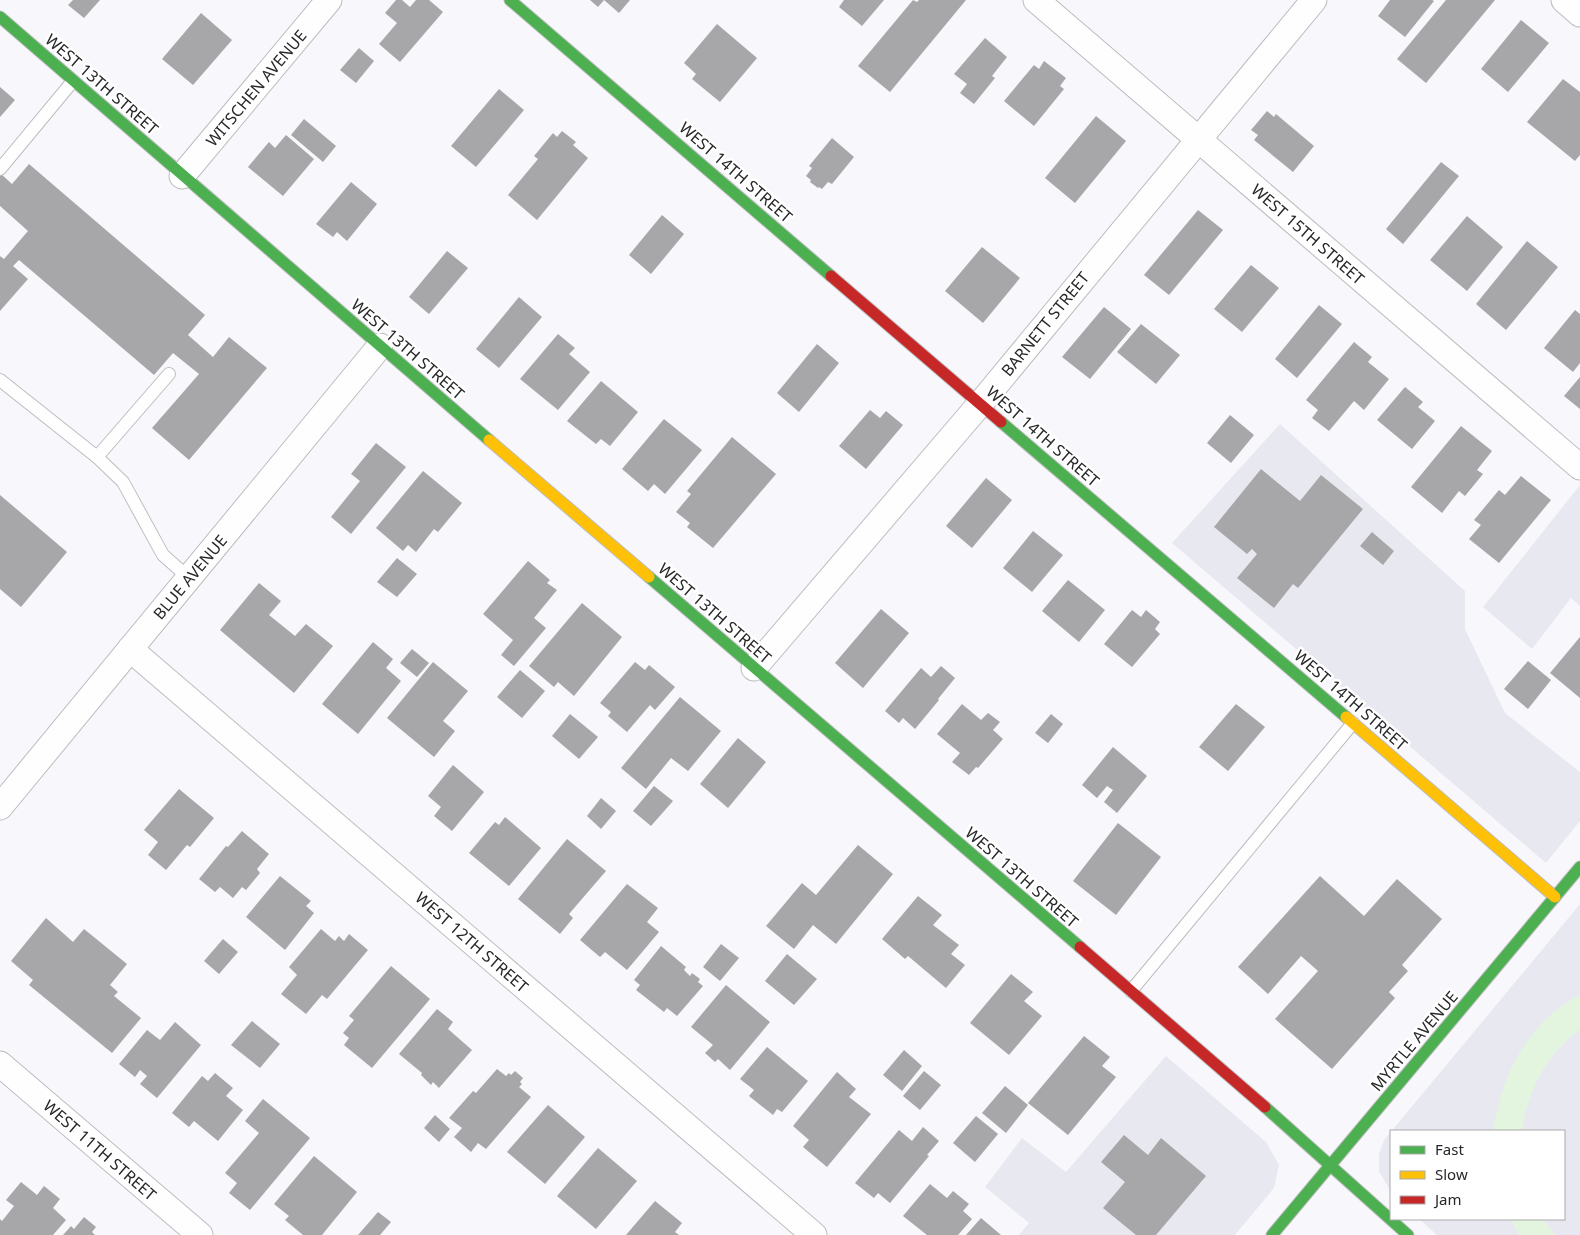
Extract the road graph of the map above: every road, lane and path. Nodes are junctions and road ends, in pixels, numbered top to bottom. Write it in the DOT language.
graph roads {
  1 [pos="329,0"];
  2 [pos="510,0"];
  3 [pos="1036,0"];
  4 [pos="1314,0"];
  5 [pos="1564,0"];
  6 [pos="1580,14"];
  7 [pos="0,17"];
  8 [pos="73,81"];
  9 [pos="1197,139"];
  10 [pos="0,169"];
  11 [pos="182,176"];
  12 [pos="380,346"];
  13 [pos="169,374"];
  14 [pos="0,380"];
  15 [pos="980,404"];
  16 [pos="97,457"];
  17 [pos="1580,467"];
  18 [pos="190,578"];
  19 [pos="130,649"];
  20 [pos="754,668"];
  21 [pos="1353,723"];
  22 [pos="0,808"];
  23 [pos="1580,867"];
  24 [pos="1555,897"];
  25 [pos="1131,991"];
  26 [pos="0,1064"];
  27 [pos="1330,1165"];
  28 [pos="1390,1219"];
  29 [pos="1391,1220"];
  30 [pos="200,1235"];
  31 [pos="814,1235"];
  32 [pos="1272,1235"];
  33 [pos="1408,1235"];
  1 -- 11 [label="street, WITSCHEN AVENUE"];
  2 -- 15 [label="street, WEST 14TH STREET"];
  3 -- 9 [label="street, WEST 15TH STREET"];
  4 -- 9 [label="street, BARNETT STREET"];
  5 -- 6 [label="street"];
  7 -- 8 [label="street, WEST 13TH STREET"];
  8 -- 10 [label="lane"];
  8 -- 11 [label="street, WEST 13TH STREET"];
  9 -- 15 [label="street, BARNETT STREET"];
  9 -- 17 [label="street, WEST 15TH STREET"];
  11 -- 12 [label="street, WEST 13TH STREET"];
  12 -- 18 [label="street, BLUE AVENUE"];
  12 -- 20 [label="street, WEST 13TH STREET"];
  13 -- 16 [label="lane"];
  14 -- 16 [label="lane"];
  15 -- 20 [label="street, BARNETT STREET"];
  15 -- 21 [label="street, WEST 14TH STREET"];
  16 -- 18 [label="lane"];
  18 -- 19 [label="street, BLUE AVENUE"];
  19 -- 22 [label="street, BLUE AVENUE"];
  19 -- 31 [label="street, WEST 12TH STREET"];
  20 -- 25 [label="street, WEST 13TH STREET"];
  21 -- 24 [label="street, WEST 14TH STREET"];
  21 -- 25 [label="lane"];
  23 -- 24 [label="street, MYRTLE AVENUE"];
  24 -- 27 [label="street, MYRTLE AVENUE"];
  25 -- 27 [label="street, WEST 13TH STREET"];
  26 -- 30 [label="street, WEST 11TH STREET"];
  27 -- 28 [label="street, WEST 13TH STREET"];
  27 -- 32 [label="street, MYRTLE AVENUE"];
  29 -- 33 [label="street, WEST 13TH STREET"];
}
